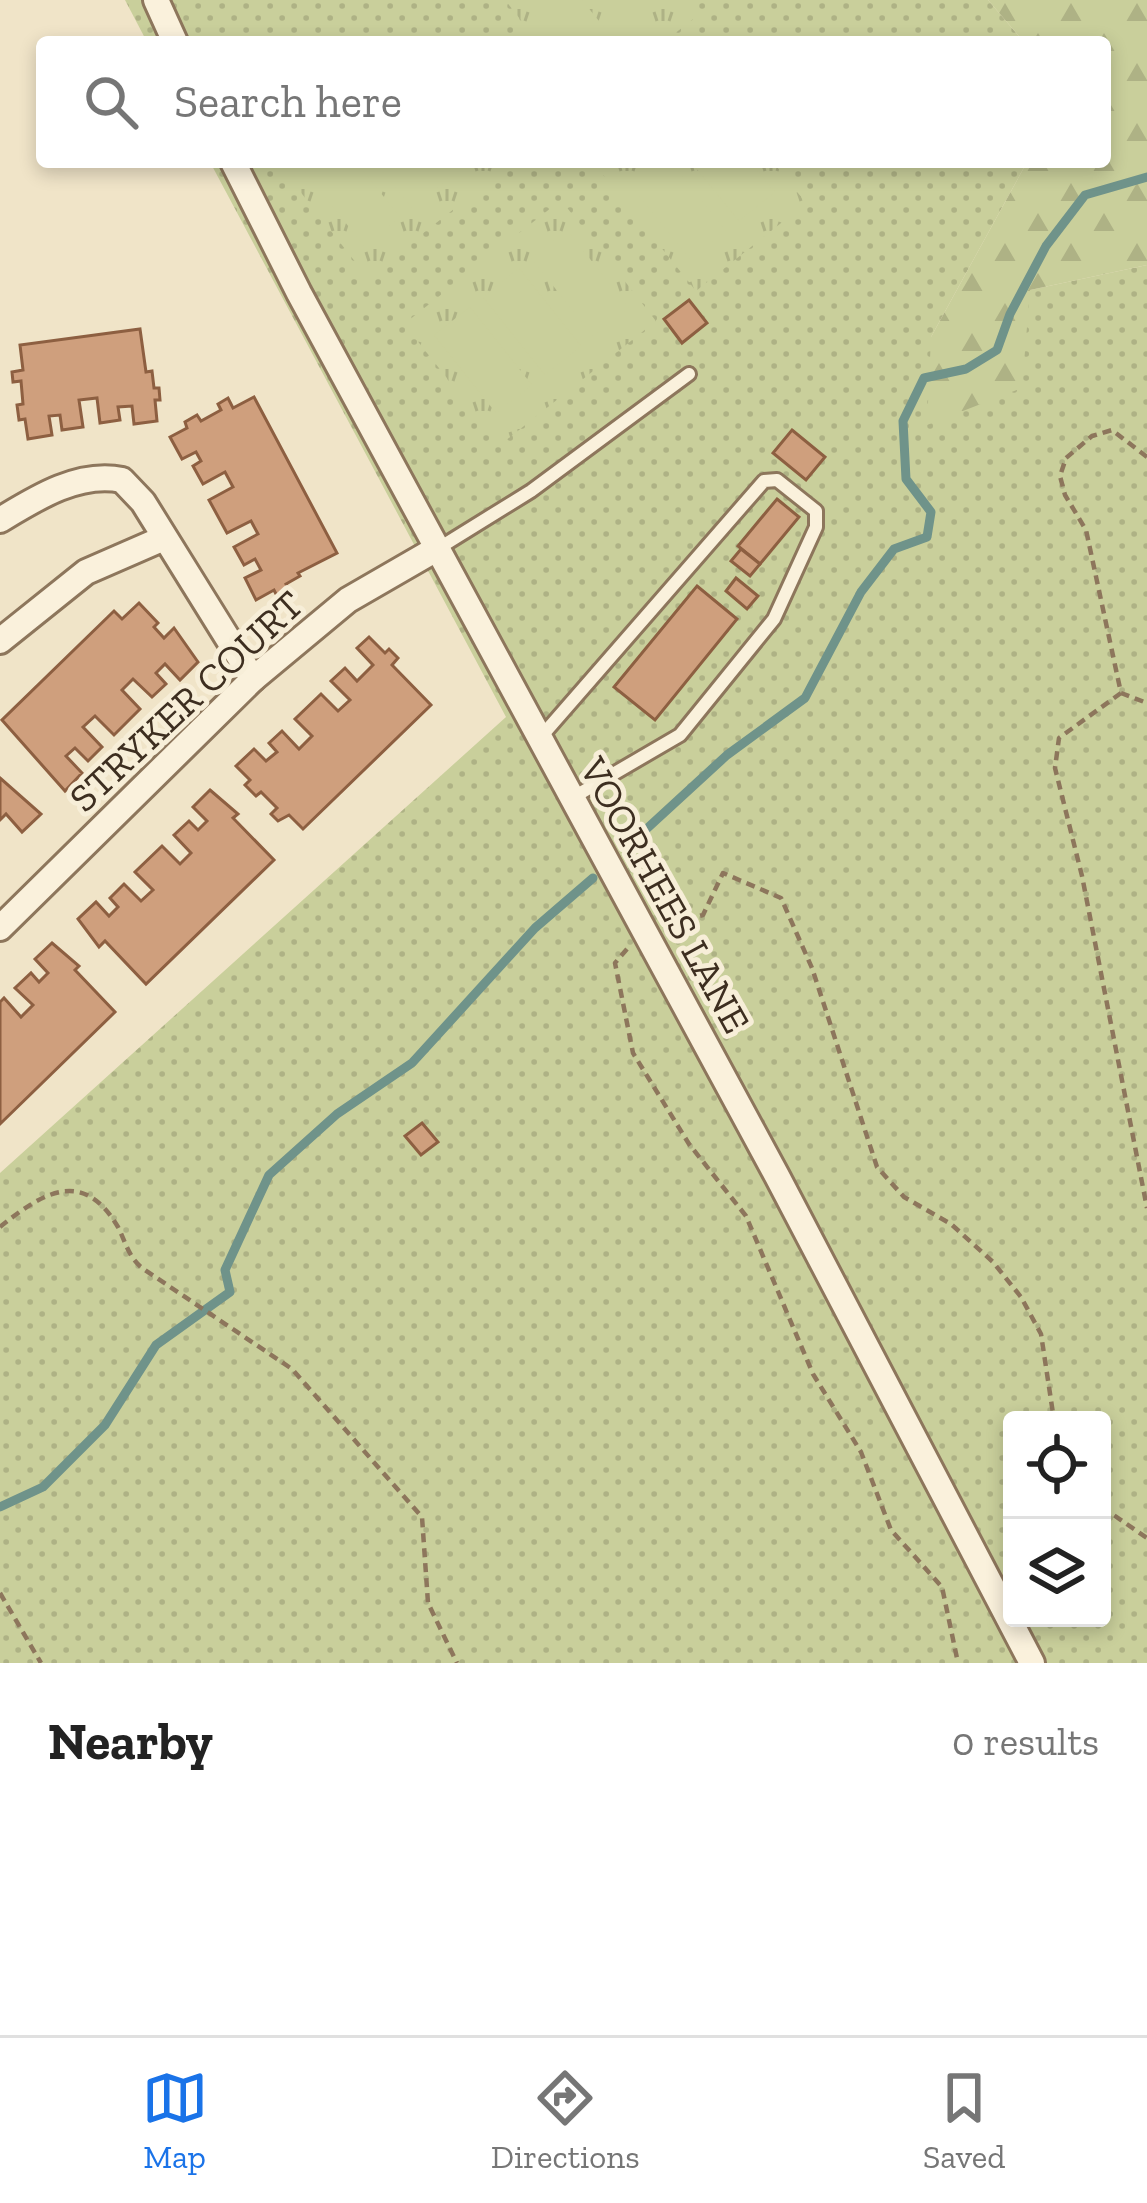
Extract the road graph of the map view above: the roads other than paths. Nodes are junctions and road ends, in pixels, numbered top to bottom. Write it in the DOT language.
graph roads {
  1 [pos="156,0"];
  2 [pos="172,36"];
  3 [pos="236,168"];
  4 [pos="689,374"];
  5 [pos="0,520"];
  6 [pos="164,538"];
  7 [pos="439,548"];
  8 [pos="0,641"];
  9 [pos="253,680"];
  10 [pos="539,739"];
  11 [pos="571,799"];
  12 [pos="0,928"];
  13 [pos="1032,1663"];
  1 -- 2 [label="street"];
  3 -- 7 [label="street, VOORHEES LANE"];
  4 -- 7 [label="lane"];
  5 -- 6 [label="street"];
  6 -- 8 [label="street"];
  6 -- 9 [label="street"];
  7 -- 9 [label="street, STRYKER COURT"];
  7 -- 10 [label="street, VOORHEES LANE"];
  9 -- 12 [label="street, STRYKER COURT"];
  10 -- 11 [label="street, VOORHEES LANE"];
  10 -- 11 [label="lane"];
  11 -- 13 [label="street, VOORHEES LANE"];
}
